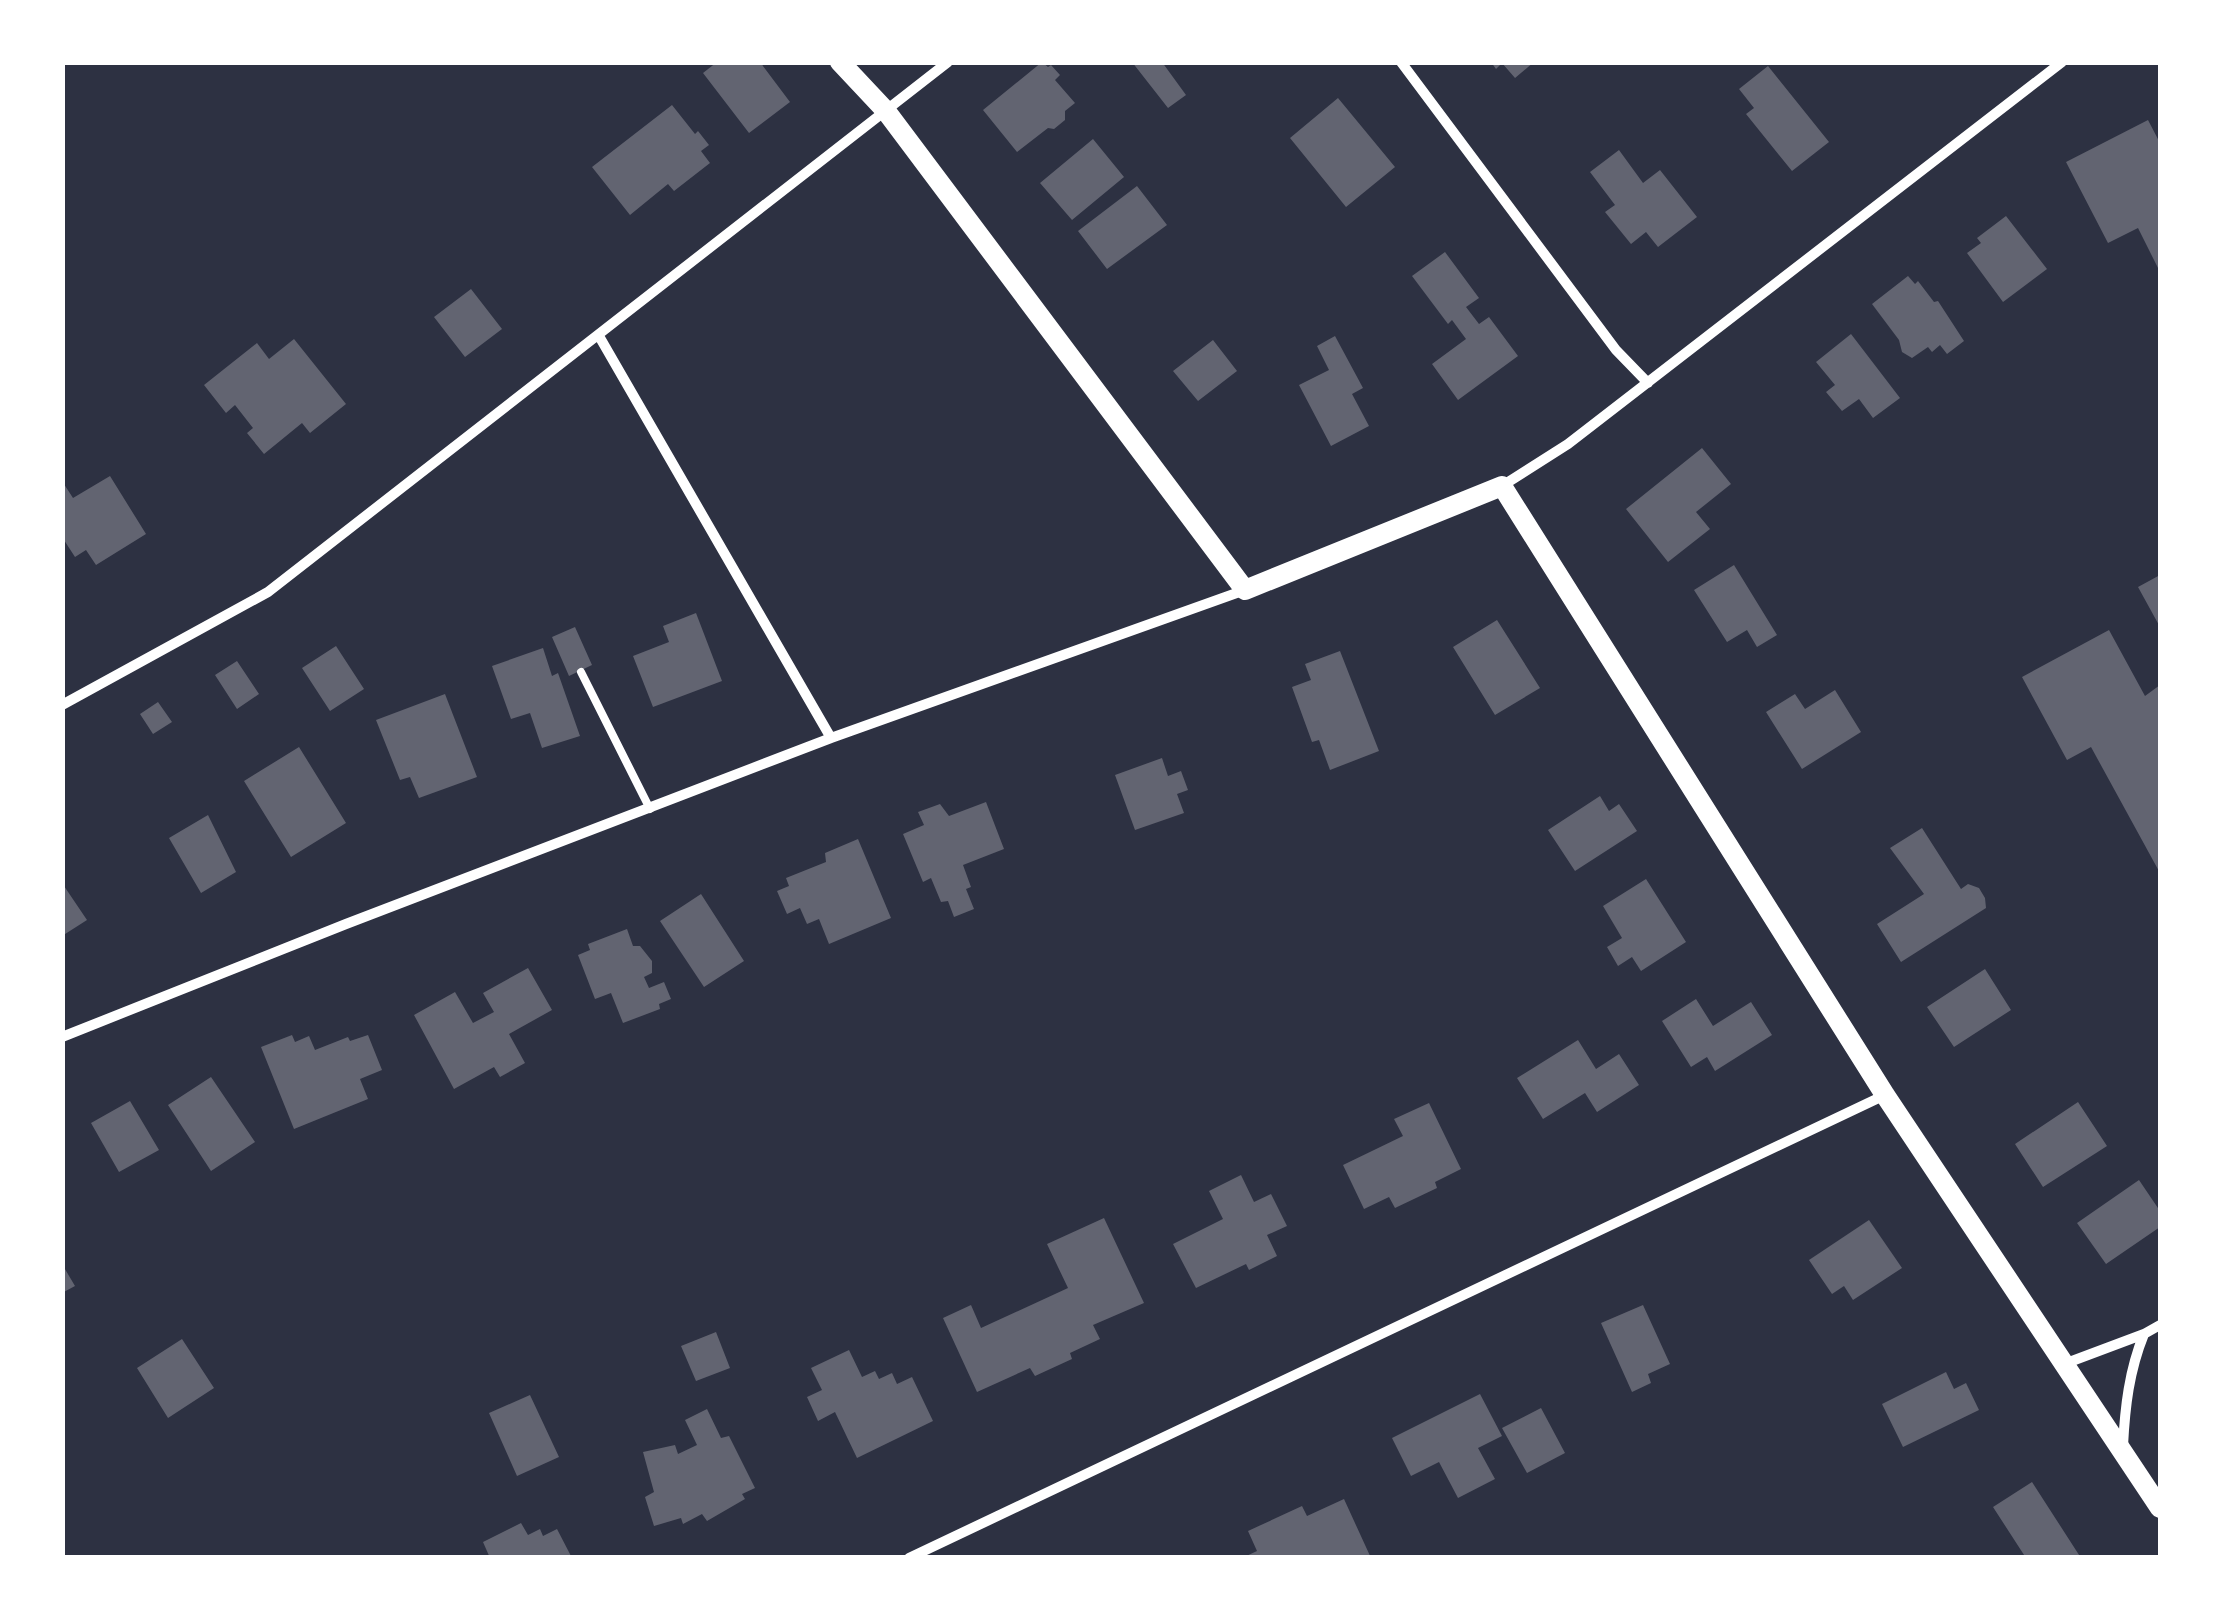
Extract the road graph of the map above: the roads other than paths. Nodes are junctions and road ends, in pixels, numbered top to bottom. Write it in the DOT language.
graph roads {
  1 [pos="840,62"];
  2 [pos="948,62"];
  3 [pos="1401,62"];
  4 [pos="2062,62"];
  5 [pos="886,111"];
  6 [pos="599,336"];
  7 [pos="1648,383"];
  8 [pos="1502,486"];
  9 [pos="1245,590"];
  10 [pos="582,672"];
  11 [pos="62,705"];
  12 [pos="832,738"];
  13 [pos="650,809"];
  14 [pos="62,1037"];
  15 [pos="1885,1095"];
  16 [pos="2160,1325"];
  17 [pos="2144,1334"];
  18 [pos="2063,1364"];
  19 [pos="2122,1454"];
  20 [pos="2160,1508"];
  21 [pos="909,1558"];
  1 -- 5 [label="main road"];
  2 -- 5 [label="street"];
  3 -- 7 [label="street"];
  4 -- 7 [label="street"];
  5 -- 6 [label="street"];
  5 -- 9 [label="main road"];
  6 -- 11 [label="street"];
  6 -- 12 [label="street"];
  7 -- 8 [label="street"];
  8 -- 9 [label="main road"];
  8 -- 15 [label="main road"];
  9 -- 12 [label="street"];
  10 -- 13 [label="lane"];
  12 -- 13 [label="street"];
  13 -- 14 [label="street"];
  15 -- 18 [label="main road"];
  15 -- 21 [label="street"];
  16 -- 17 [label="street"];
  17 -- 18 [label="street"];
  17 -- 19 [label="street"];
  18 -- 19 [label="main road"];
  19 -- 20 [label="main road"];
}
